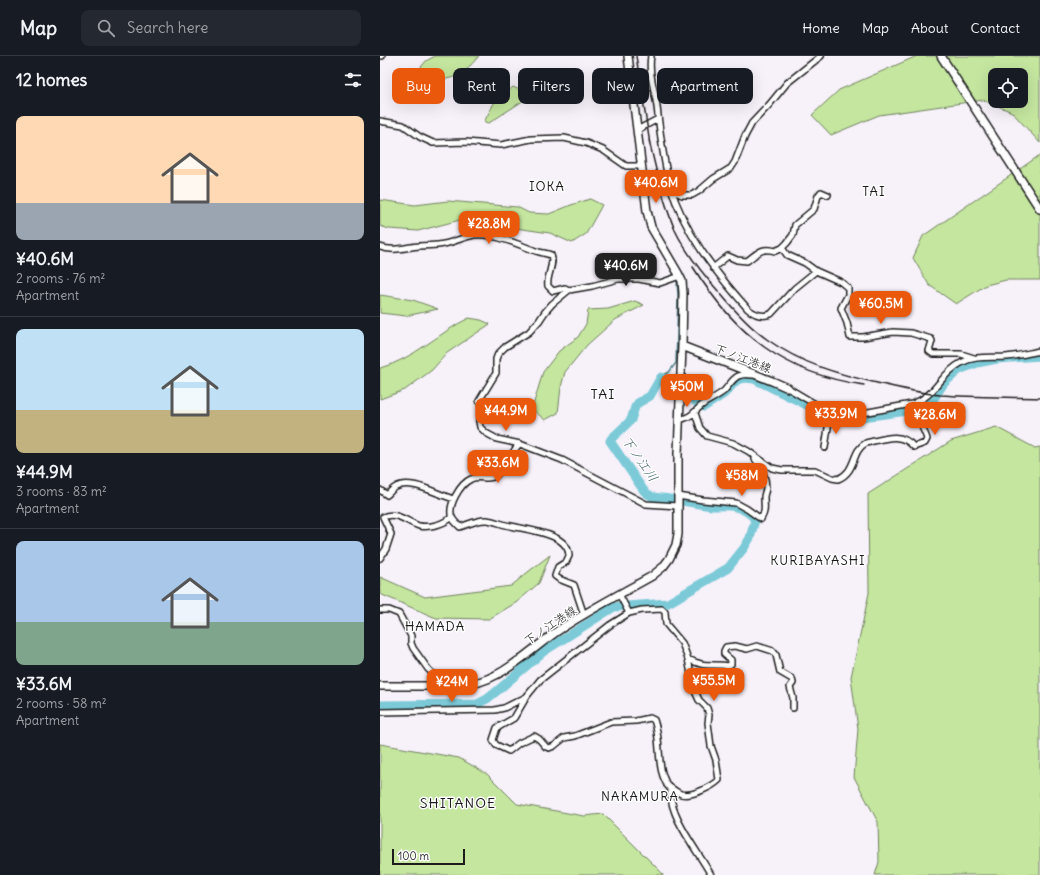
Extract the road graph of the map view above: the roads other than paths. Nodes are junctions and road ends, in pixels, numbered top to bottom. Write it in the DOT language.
graph roads {
  1 [pos="628,56"];
  2 [pos="651,56"];
  3 [pos="821,56"];
  4 [pos="941,56"];
  5 [pos="658,119"];
  6 [pos="380,120"];
  7 [pos="637,130"];
  8 [pos="642,166"];
  9 [pos="672,190"];
  10 [pos="828,195"];
  11 [pos="1040,209"];
  12 [pos="380,247"];
  13 [pos="782,248"];
  14 [pos="713,268"];
  15 [pos="816,272"];
  16 [pos="678,277"];
  17 [pos="569,290"];
  18 [pos="682,346"];
  19 [pos="1040,351"];
  20 [pos="974,358"];
  21 [pos="758,375"];
  22 [pos="788,388"];
  23 [pos="913,407"];
  24 [pos="695,413"];
  25 [pos="831,416"];
  26 [pos="679,420"];
  27 [pos="519,444"];
  28 [pos="825,448"];
  29 [pos="753,455"];
  30 [pos="380,490"];
  31 [pos="678,496"];
  32 [pos="454,499"];
  33 [pos="678,506"];
  34 [pos="452,517"];
  35 [pos="380,558"];
  36 [pos="621,597"];
  37 [pos="380,610"];
  38 [pos="629,613"];
  39 [pos="584,615"];
  40 [pos="688,659"];
  41 [pos="380,686"];
  42 [pos="448,686"];
  43 [pos="527,696"];
  44 [pos="793,708"];
  45 [pos="380,712"];
  46 [pos="667,786"];
  47 [pos="711,875"];
  1 -- 7 [label="main road"];
  2 -- 5 [label="street"];
  3 -- 9 [label="street"];
  4 -- 11 [label="main road"];
  5 -- 7 [label="street"];
  5 -- 9 [label="street"];
  6 -- 8 [label="street"];
  7 -- 8 [label="main road"];
  8 -- 16 [label="main road"];
  9 -- 14 [label="street"];
  10 -- 13 [label="street"];
  12 -- 17 [label="street"];
  13 -- 14 [label="street"];
  13 -- 15 [label="street"];
  14 -- 15 [label="street"];
  15 -- 20 [label="street"];
  16 -- 17 [label="street"];
  16 -- 18 [label="main road"];
  17 -- 27 [label="street"];
  18 -- 21 [label="main road, 下ノ江港線"];
  18 -- 26 [label="main road"];
  19 -- 20 [label="street"];
  20 -- 23 [label="street"];
  21 -- 22 [label="main road, 下ノ江港線"];
  21 -- 24 [label="street"];
  22 -- 25 [label="street"];
  23 -- 25 [label="street"];
  23 -- 29 [label="street"];
  24 -- 26 [label="street"];
  24 -- 29 [label="street"];
  25 -- 28 [label="street"];
  26 -- 31 [label="main road"];
  27 -- 32 [label="street"];
  27 -- 33 [label="street"];
  29 -- 31 [label="street"];
  30 -- 32 [label="street"];
  31 -- 33 [label="main road, 下ノ江港線"];
  32 -- 34 [label="street"];
  33 -- 36 [label="main road, 下ノ江港線"];
  34 -- 35 [label="street"];
  34 -- 39 [label="street"];
  36 -- 38 [label="street"];
  36 -- 39 [label="main road, 下ノ江港線"];
  37 -- 42 [label="street"];
  38 -- 40 [label="street"];
  38 -- 43 [label="street"];
  39 -- 42 [label="main road, 下ノ江港線"];
  40 -- 44 [label="street"];
  40 -- 46 [label="street"];
  41 -- 42 [label="main road, 下ノ江港線"];
  43 -- 45 [label="street"];
  43 -- 46 [label="street"];
  46 -- 47 [label="street"];
}
